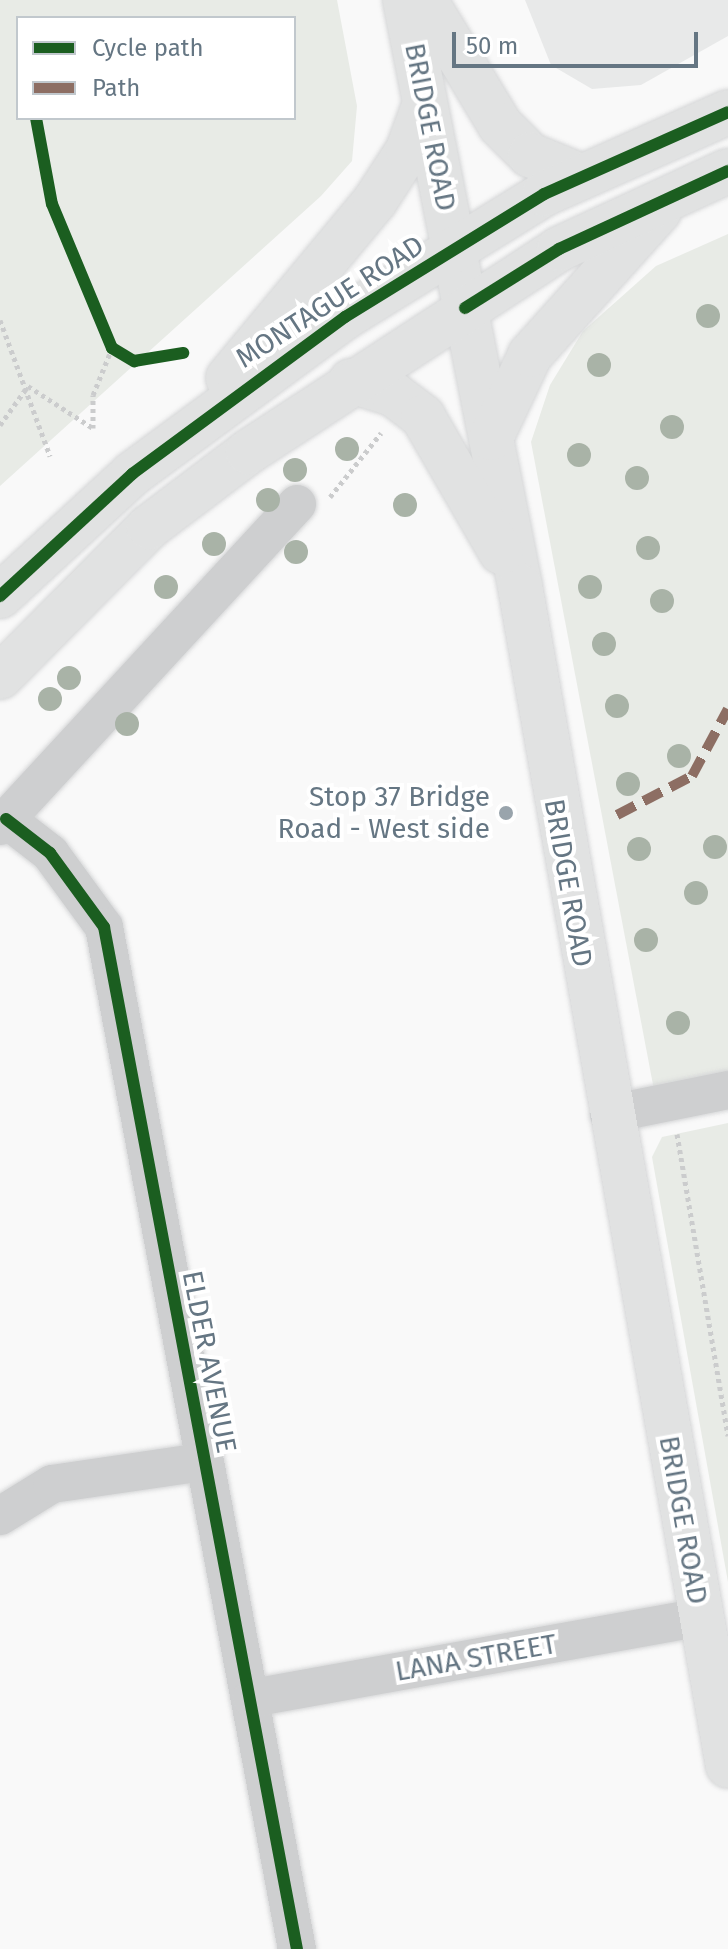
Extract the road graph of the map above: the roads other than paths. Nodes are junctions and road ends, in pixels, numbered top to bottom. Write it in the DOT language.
graph roads {
  1 [pos="405,0"];
  2 [pos="425,0"];
  3 [pos="425,103"];
  4 [pos="728,112"];
  5 [pos="728,171"];
  6 [pos="581,176"];
  7 [pos="681,190"];
  8 [pos="454,250"];
  9 [pos="465,308"];
  10 [pos="351,381"];
  11 [pos="178,438"];
  12 [pos="491,438"];
  13 [pos="309,506"];
  14 [pos="520,586"];
  15 [pos="0,596"];
  16 [pos="0,677"];
  17 [pos="3,822"];
  18 [pos="728,1090"];
  19 [pos="609,1114"];
  20 [pos="203,1462"];
  21 [pos="0,1516"];
  22 [pos="700,1617"];
  23 [pos="252,1698"];
  24 [pos="728,1766"];
  25 [pos="297,1949"];
  1 -- 3 [label="main road, BRIDGE ROAD"];
  2 -- 6 [label="main road"];
  3 -- 8 [label="main road, BRIDGE ROAD"];
  3 -- 11 [label="main road"];
  4 -- 6 [label="main road, MONTAGUE ROAD"];
  5 -- 7 [label="main road"];
  6 -- 8 [label="main road, MONTAGUE ROAD"];
  7 -- 9 [label="main road"];
  7 -- 12 [label="main road"];
  8 -- 9 [label="main road, BRIDGE ROAD"];
  8 -- 11 [label="main road, MONTAGUE ROAD"];
  9 -- 10 [label="main road"];
  9 -- 12 [label="main road, BRIDGE ROAD"];
  10 -- 14 [label="main road"];
  10 -- 16 [label="main road"];
  11 -- 15 [label="main road, MONTAGUE ROAD"];
  12 -- 14 [label="main road, BRIDGE ROAD"];
  13 -- 17 [label="street"];
  14 -- 19 [label="main road, BRIDGE ROAD"];
  17 -- 20 [label="street, ELDER AVENUE"];
  18 -- 19 [label="street"];
  19 -- 22 [label="main road, BRIDGE ROAD"];
  20 -- 21 [label="street"];
  20 -- 23 [label="street, ELDER AVENUE"];
  22 -- 23 [label="street, LANA STREET"];
  22 -- 24 [label="main road, BRIDGE ROAD"];
  23 -- 25 [label="street, ELDER AVENUE"];
}
